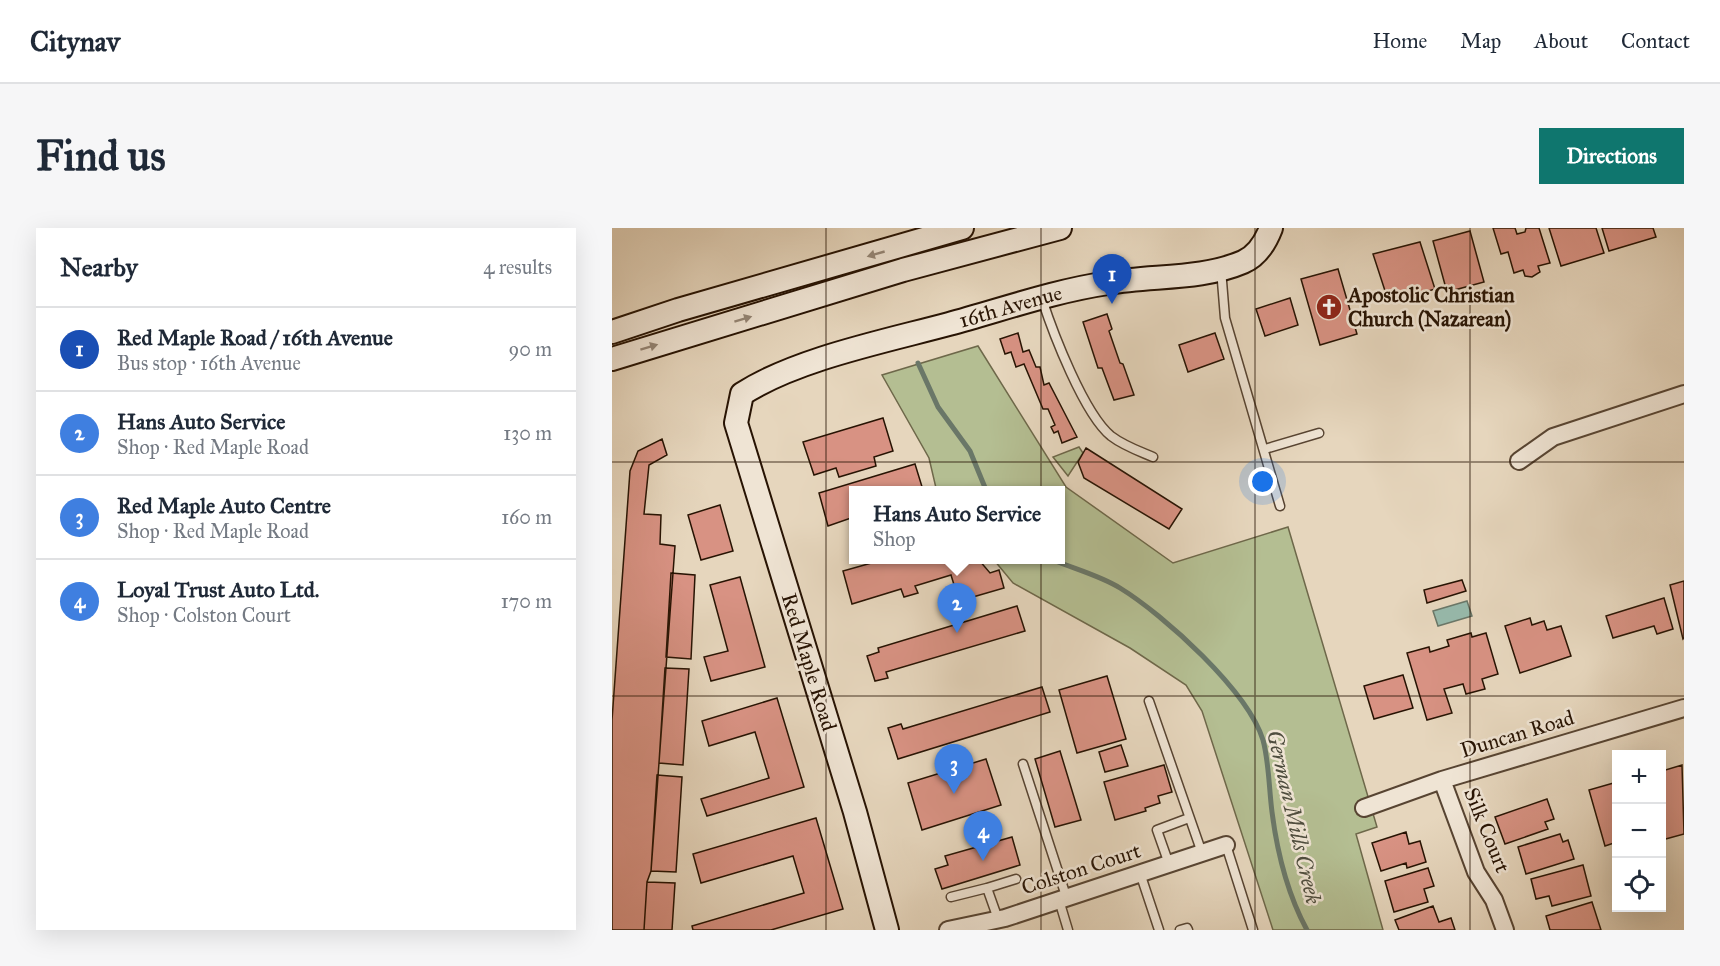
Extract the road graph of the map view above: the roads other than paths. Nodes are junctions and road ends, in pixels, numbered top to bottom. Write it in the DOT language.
graph roads {
  1 [pos="962,228"];
  2 [pos="1060,228"];
  3 [pos="1271,228"];
  4 [pos="1221,269"];
  5 [pos="1041,299"];
  6 [pos="612,332"];
  7 [pos="612,359"];
  8 [pos="742,394"];
  9 [pos="1684,394"];
  10 [pos="1319,433"];
  11 [pos="1265,449"];
  12 [pos="1153,457"];
  13 [pos="1519,461"];
  14 [pos="1280,506"];
  15 [pos="1149,701"];
  16 [pos="1684,708"];
  17 [pos="1023,764"];
  18 [pos="1442,780"];
  19 [pos="1364,808"];
  20 [pos="1189,818"];
  21 [pos="1226,845"];
  22 [pos="1202,853"];
  23 [pos="1168,864"];
  24 [pos="1140,873"];
  25 [pos="1016,879"];
  26 [pos="987,888"];
  27 [pos="951,897"];
  28 [pos="1062,898"];
  29 [pos="998,919"];
  30 [pos="887,930"];
  31 [pos="948,930"];
  32 [pos="1068,930"];
  33 [pos="1159,930"];
  34 [pos="1179,930"];
  35 [pos="1188,930"];
  36 [pos="1253,930"];
  37 [pos="1505,930"];
  1 -- 6 [label="street, one-way"];
  7 -- 2 [label="street, one-way"];
  3 -- 4 [label="street, 16th Avenue"];
  4 -- 5 [label="street, 16th Avenue"];
  4 -- 11 [label="lane"];
  5 -- 8 [label="street, 16th Avenue"];
  5 -- 12 [label="lane"];
  8 -- 30 [label="street, Red Maple Road"];
  9 -- 13 [label="street"];
  10 -- 11 [label="lane"];
  11 -- 14 [label="lane"];
  15 -- 20 [label="lane"];
  16 -- 18 [label="street, Duncan Road"];
  17 -- 28 [label="lane"];
  18 -- 19 [label="street, Duncan Road"];
  18 -- 37 [label="street, Silk Court"];
  20 -- 22 [label="lane"];
  20 -- 23 [label="lane"];
  21 -- 22 [label="street, Colston Court"];
  21 -- 36 [label="lane"];
  22 -- 23 [label="street, Colston Court"];
  23 -- 24 [label="street, Colston Court"];
  24 -- 28 [label="street, Colston Court"];
  24 -- 33 [label="lane"];
  25 -- 26 [label="lane"];
  26 -- 27 [label="lane"];
  26 -- 29 [label="lane"];
  28 -- 29 [label="street, Colston Court"];
  28 -- 32 [label="lane"];
  29 -- 31 [label="street, Colston Court"];
  34 -- 35 [label="lane"];
}
